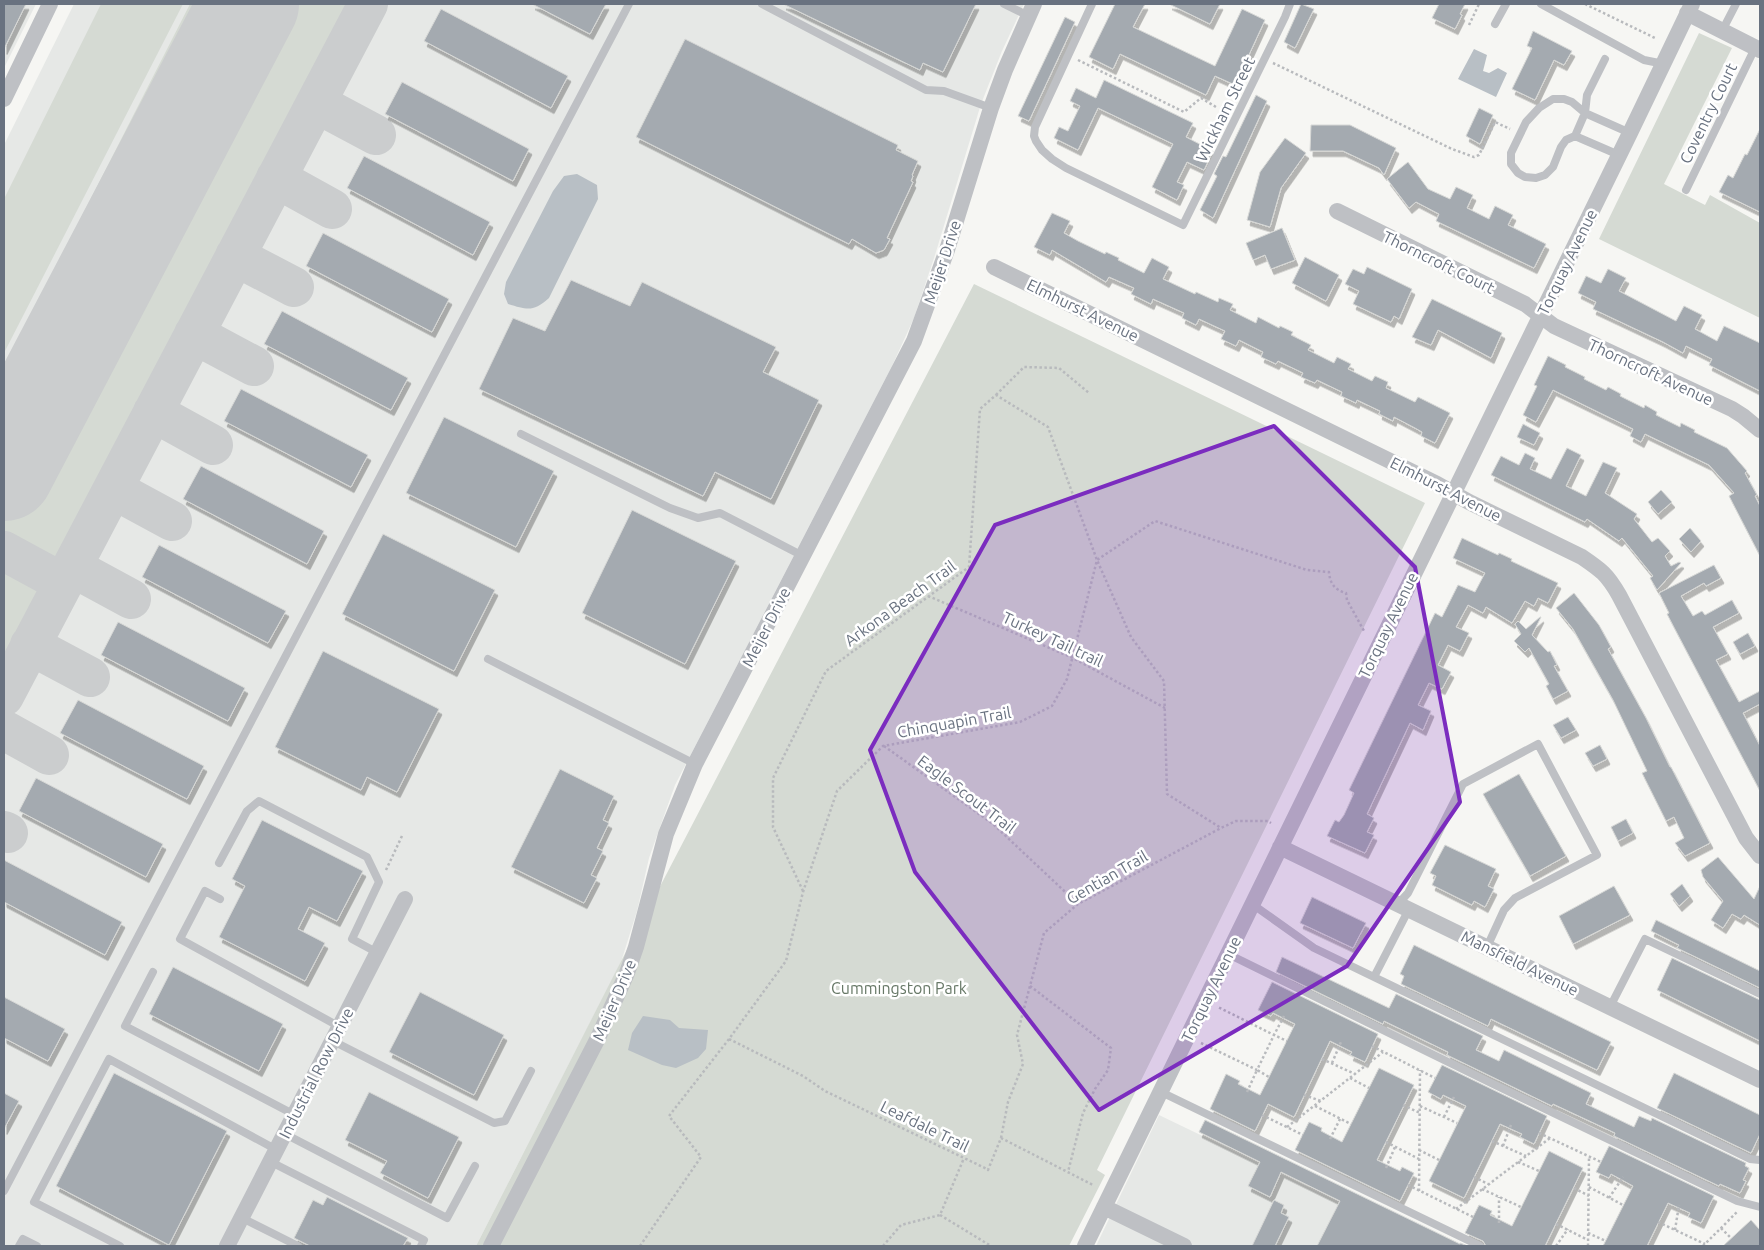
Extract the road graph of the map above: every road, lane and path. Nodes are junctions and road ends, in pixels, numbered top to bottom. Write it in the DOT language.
graph roads {
  1 [pos="50,4"];
  2 [pos="629,4"];
  3 [pos="762,4"];
  4 [pos="1004,4"];
  5 [pos="1092,4"];
  6 [pos="1290,4"];
  7 [pos="1479,4"];
  8 [pos="1506,4"];
  9 [pos="1541,4"];
  10 [pos="1585,4"];
  11 [pos="1736,4"];
  12 [pos="1689,9"];
  13 [pos="1032,10"];
  14 [pos="1495,24"];
  15 [pos="1469,25"];
  16 [pos="1722,31"];
  17 [pos="1655,38"];
  18 [pos="1758,49"];
  19 [pos="1265,59"];
  20 [pos="1605,59"];
  21 [pos="1078,60"];
  22 [pos="1664,64"];
  23 [pos="4,99"];
  24 [pos="1216,107"];
  25 [pos="991,108"];
  26 [pos="1585,113"];
  27 [pos="1630,133"];
  28 [pos="1520,134"];
  29 [pos="1575,136"];
  30 [pos="1619,155"];
  31 [pos="1686,190"];
  32 [pos="1337,211"];
  33 [pos="994,267"];
  34 [pos="1540,316"];
  35 [pos="1089,393"];
  36 [pos="996,395"];
  37 [pos="1760,430"];
  38 [pos="521,434"];
  39 [pos="1453,493"];
  40 [pos="803,556"];
  41 [pos="1098,560"];
  42 [pos="928,596"];
  43 [pos="1364,631"];
  44 [pos="1073,658"];
  45 [pos="488,659"];
  46 [pos="1165,708"];
  47 [pos="883,746"];
  48 [pos="695,764"];
  49 [pos="1271,823"];
  50 [pos="1221,828"];
  51 [pos="402,836"];
  52 [pos="1280,847"];
  53 [pos="1760,856"];
  54 [pos="219,863"];
  55 [pos="380,882"];
  56 [pos="803,892"];
  57 [pos="220,899"];
  58 [pos="405,899"];
  59 [pos="1078,904"];
  60 [pos="1252,904"];
  61 [pos="1404,907"];
  62 [pos="1487,947"];
  63 [pos="378,953"];
  64 [pos="1228,954"];
  65 [pos="153,972"];
  66 [pos="1374,977"];
  67 [pos="1030,986"];
  68 [pos="1760,994"];
  69 [pos="1610,1007"];
  70 [pos="1234,1015"];
  71 [pos="1284,1016"];
  72 [pos="336,1034"];
  73 [pos="1274,1035"];
  74 [pos="729,1039"];
  75 [pos="1287,1040"];
  76 [pos="1341,1042"];
  77 [pos="1372,1046"];
  78 [pos="1216,1050"];
  79 [pos="1384,1052"];
  80 [pos="1322,1058"];
  81 [pos="1332,1063"];
  82 [pos="1257,1070"];
  83 [pos="1420,1070"];
  84 [pos="531,1071"];
  85 [pos="1355,1074"];
  86 [pos="1269,1077"];
  87 [pos="1350,1078"];
  88 [pos="1435,1078"];
  89 [pos="1760,1080"];
  90 [pos="1369,1088"];
  91 [pos="1161,1092"];
  92 [pos="1247,1092"];
  93 [pos="1304,1095"];
  94 [pos="1454,1097"];
  95 [pos="1321,1101"];
  96 [pos="1315,1106"];
  97 [pos="1403,1106"];
  98 [pos="1420,1106"];
  99 [pos="1420,1113"];
  100 [pos="294,1115"];
  101 [pos="1262,1115"];
  102 [pos="1444,1117"];
  103 [pos="1340,1119"];
  104 [pos="1457,1123"];
  105 [pos="1351,1124"];
  106 [pos="1511,1125"];
  107 [pos="1287,1127"];
  108 [pos="1539,1133"];
  109 [pos="285,1134"];
  110 [pos="1302,1135"];
  111 [pos="1001,1138"];
  112 [pos="1550,1138"];
  113 [pos="1330,1139"];
  114 [pos="1492,1140"];
  115 [pos="1386,1142"];
  116 [pos="1504,1146"];
  117 [pos="1395,1147"];
  118 [pos="1419,1150"];
  119 [pos="274,1156"];
  120 [pos="1526,1156"];
  121 [pos="1589,1157"];
  122 [pos="964,1158"];
  123 [pos="1419,1159"];
  124 [pos="1439,1160"];
  125 [pos="1760,1160"];
  126 [pos="1518,1162"];
  127 [pos="1601,1162"];
  128 [pos="475,1166"];
  129 [pos="1386,1168"];
  130 [pos="1539,1170"];
  131 [pos="1068,1172"];
  132 [pos="1474,1177"];
  133 [pos="1623,1177"];
  134 [pos="1489,1184"];
  135 [pos="1408,1185"];
  136 [pos="1093,1186"];
  137 [pos="1589,1187"];
  138 [pos="1574,1188"];
  139 [pos="1482,1189"];
  140 [pos="1419,1191"];
  141 [pos="4,1192"];
  142 [pos="1589,1196"];
  143 [pos="1500,1197"];
  144 [pos="1609,1198"];
  145 [pos="1623,1205"];
  146 [pos="1679,1205"];
  147 [pos="1104,1207"];
  148 [pos="1521,1207"];
  149 [pos="1760,1207"];
  150 [pos="1456,1208"];
  151 [pos="1740,1210"];
  152 [pos="940,1216"];
  153 [pos="1473,1217"];
  154 [pos="242,1218"];
  155 [pos="1658,1222"];
  156 [pos="1499,1223"];
  157 [pos="1556,1224"];
  158 [pos="1721,1228"];
  159 [pos="1568,1229"];
  160 [pos="1675,1230"];
  161 [pos="1588,1233"];
  162 [pos="1731,1238"];
  163 [pos="1588,1240"];
  164 [pos="1606,1241"];
  165 [pos="1704,1245"];
  166 [pos="19,1246"];
  167 [pos="37,1246"];
  168 [pos="120,1246"];
  169 [pos="227,1246"];
  170 [pos="298,1246"];
  171 [pos="420,1246"];
  172 [pos="491,1246"];
  173 [pos="640,1246"];
  174 [pos="883,1246"];
  175 [pos="991,1246"];
  176 [pos="1085,1246"];
  177 [pos="1184,1246"];
  178 [pos="1480,1246"];
  179 [pos="1556,1246"];
  180 [pos="1588,1246"];
  1 -- 23 [label="street"];
  2 -- 141 [label="lane"];
  3 -- 25 [label="lane"];
  4 -- 13 [label="lane"];
  5 -- 19 [label="lane, Wickham Street"];
  6 -- 19 [label="lane, Wickham Street"];
  7 -- 15 [label="path"];
  8 -- 14 [label="lane"];
  9 -- 22 [label="lane"];
  10 -- 17 [label="path"];
  11 -- 16 [label="lane"];
  12 -- 16 [label="street"];
  12 -- 22 [label="street, Torquay Avenue"];
  13 -- 25 [label="street, Meijer Drive"];
  16 -- 18 [label="street"];
  18 -- 31 [label="lane, Coventry Court"];
  19 -- 28 [label="path"];
  20 -- 26 [label="lane"];
  21 -- 24 [label="path"];
  22 -- 27 [label="street, Torquay Avenue"];
  25 -- 40 [label="street, Meijer Drive"];
  26 -- 27 [label="lane"];
  26 -- 28 [label="lane"];
  26 -- 29 [label="lane"];
  27 -- 30 [label="street, Torquay Avenue"];
  28 -- 29 [label="lane"];
  29 -- 30 [label="lane"];
  30 -- 34 [label="street, Torquay Avenue"];
  32 -- 34 [label="street, Thorncroft Court"];
  33 -- 39 [label="street, Elmhurst Avenue"];
  34 -- 37 [label="street, Thorncroft Avenue"];
  34 -- 39 [label="street, Torquay Avenue"];
  35 -- 36 [label="path"];
  36 -- 41 [label="path"];
  36 -- 42 [label="path, Arkona Beach Trail"];
  38 -- 40 [label="lane"];
  39 -- 52 [label="street, Torquay Avenue"];
  39 -- 53 [label="street, Elmhurst Avenue"];
  40 -- 48 [label="street, Meijer Drive"];
  41 -- 43 [label="path"];
  41 -- 44 [label="path, Chinquapin Trail"];
  41 -- 46 [label="path"];
  42 -- 44 [label="path, Turkey Tail trail"];
  42 -- 56 [label="path, Arkona Beach Trail"];
  44 -- 46 [label="path, Turkey Tail trail"];
  44 -- 47 [label="path, Chinquapin Trail"];
  45 -- 48 [label="lane"];
  46 -- 50 [label="path"];
  47 -- 56 [label="path, Chinquapin Trail"];
  47 -- 59 [label="path, Eagle Scout Trail"];
  48 -- 172 [label="street, Meijer Drive"];
  49 -- 50 [label="path, Gentian Trail"];
  50 -- 59 [label="path, Gentian Trail"];
  51 -- 55 [label="path"];
  52 -- 60 [label="street, Torquay Avenue"];
  52 -- 61 [label="street, Mansfield Avenue"];
  54 -- 55 [label="lane"];
  55 -- 63 [label="lane"];
  56 -- 74 [label="path, Chinquapin Trail"];
  57 -- 72 [label="lane"];
  58 -- 63 [label="street, Industrial Row Drive"];
  59 -- 67 [label="path, Gentian Trail"];
  60 -- 64 [label="street, Torquay Avenue"];
  60 -- 66 [label="lane"];
  61 -- 62 [label="street, Mansfield Avenue"];
  61 -- 62 [label="lane"];
  61 -- 66 [label="lane"];
  62 -- 69 [label="street, Mansfield Avenue"];
  63 -- 72 [label="street, Industrial Row Drive"];
  64 -- 91 [label="street, Torquay Avenue"];
  64 -- 149 [label="lane"];
  65 -- 100 [label="lane"];
  66 -- 125 [label="lane"];
  67 -- 111 [label="path, Gentian Trail"];
  67 -- 131 [label="path"];
  68 -- 69 [label="lane"];
  69 -- 89 [label="street, Mansfield Avenue"];
  70 -- 73 [label="path"];
  71 -- 73 [label="path"];
  72 -- 84 [label="lane"];
  72 -- 100 [label="street, Industrial Row Drive"];
  73 -- 75 [label="path"];
  73 -- 82 [label="path"];
  74 -- 122 [label="path, Leafdale Trail"];
  74 -- 173 [label="path, Chinquapin Trail"];
  76 -- 81 [label="path"];
  77 -- 79 [label="path"];
  78 -- 82 [label="path"];
  79 -- 83 [label="path"];
  79 -- 85 [label="path"];
  80 -- 81 [label="path"];
  81 -- 85 [label="path"];
  82 -- 86 [label="path"];
  82 -- 92 [label="path"];
  83 -- 88 [label="path"];
  83 -- 98 [label="path"];
  85 -- 87 [label="path"];
  87 -- 90 [label="path"];
  87 -- 95 [label="path"];
  91 -- 147 [label="street, Torquay Avenue"];
  91 -- 178 [label="lane"];
  93 -- 95 [label="path"];
  94 -- 102 [label="path"];
  95 -- 96 [label="path"];
  96 -- 103 [label="path"];
  96 -- 107 [label="path"];
  97 -- 99 [label="path"];
  98 -- 99 [label="path"];
  98 -- 102 [label="path"];
  99 -- 118 [label="path"];
  100 -- 109 [label="street, Industrial Row Drive"];
  101 -- 107 [label="path"];
  102 -- 104 [label="path"];
  103 -- 105 [label="path"];
  103 -- 113 [label="path"];
  106 -- 116 [label="path"];
  107 -- 110 [label="path"];
  108 -- 112 [label="path"];
  109 -- 119 [label="street, Industrial Row Drive"];
  109 -- 128 [label="lane"];
  111 -- 122 [label="path, Leafdale Trail"];
  111 -- 131 [label="path"];
  112 -- 120 [label="path"];
  112 -- 121 [label="path"];
  114 -- 116 [label="path"];
  115 -- 117 [label="path"];
  116 -- 120 [label="path"];
  117 -- 123 [label="path"];
  117 -- 129 [label="path"];
  118 -- 123 [label="path"];
  118 -- 124 [label="path"];
  119 -- 154 [label="street, Industrial Row Drive"];
  119 -- 168 [label="lane"];
  119 -- 171 [label="lane"];
  120 -- 126 [label="path"];
  121 -- 127 [label="path"];
  121 -- 137 [label="path"];
  122 -- 152 [label="path"];
  123 -- 140 [label="path"];
  126 -- 130 [label="path"];
  126 -- 134 [label="path"];
  131 -- 136 [label="path"];
  132 -- 134 [label="path"];
  133 -- 144 [label="path"];
  134 -- 139 [label="path"];
  135 -- 140 [label="path"];
  137 -- 142 [label="path"];
  137 -- 144 [label="path"];
  138 -- 142 [label="path"];
  139 -- 143 [label="path"];
  139 -- 150 [label="path"];
  140 -- 150 [label="path"];
  142 -- 161 [label="path"];
  143 -- 148 [label="path"];
  143 -- 156 [label="path"];
  144 -- 145 [label="path"];
  146 -- 160 [label="path"];
  147 -- 176 [label="street, Torquay Avenue"];
  147 -- 177 [label="street"];
  150 -- 153 [label="path"];
  151 -- 158 [label="path"];
  152 -- 174 [label="path"];
  152 -- 175 [label="path"];
  154 -- 169 [label="street, Industrial Row Drive"];
  154 -- 170 [label="lane"];
  155 -- 160 [label="path"];
  157 -- 159 [label="path"];
  158 -- 162 [label="path"];
  158 -- 165 [label="path"];
  159 -- 163 [label="path"];
  159 -- 179 [label="path"];
  160 -- 165 [label="path"];
  161 -- 163 [label="path"];
  161 -- 164 [label="path"];
  163 -- 180 [label="path"];
  166 -- 167 [label="lane"];
}
